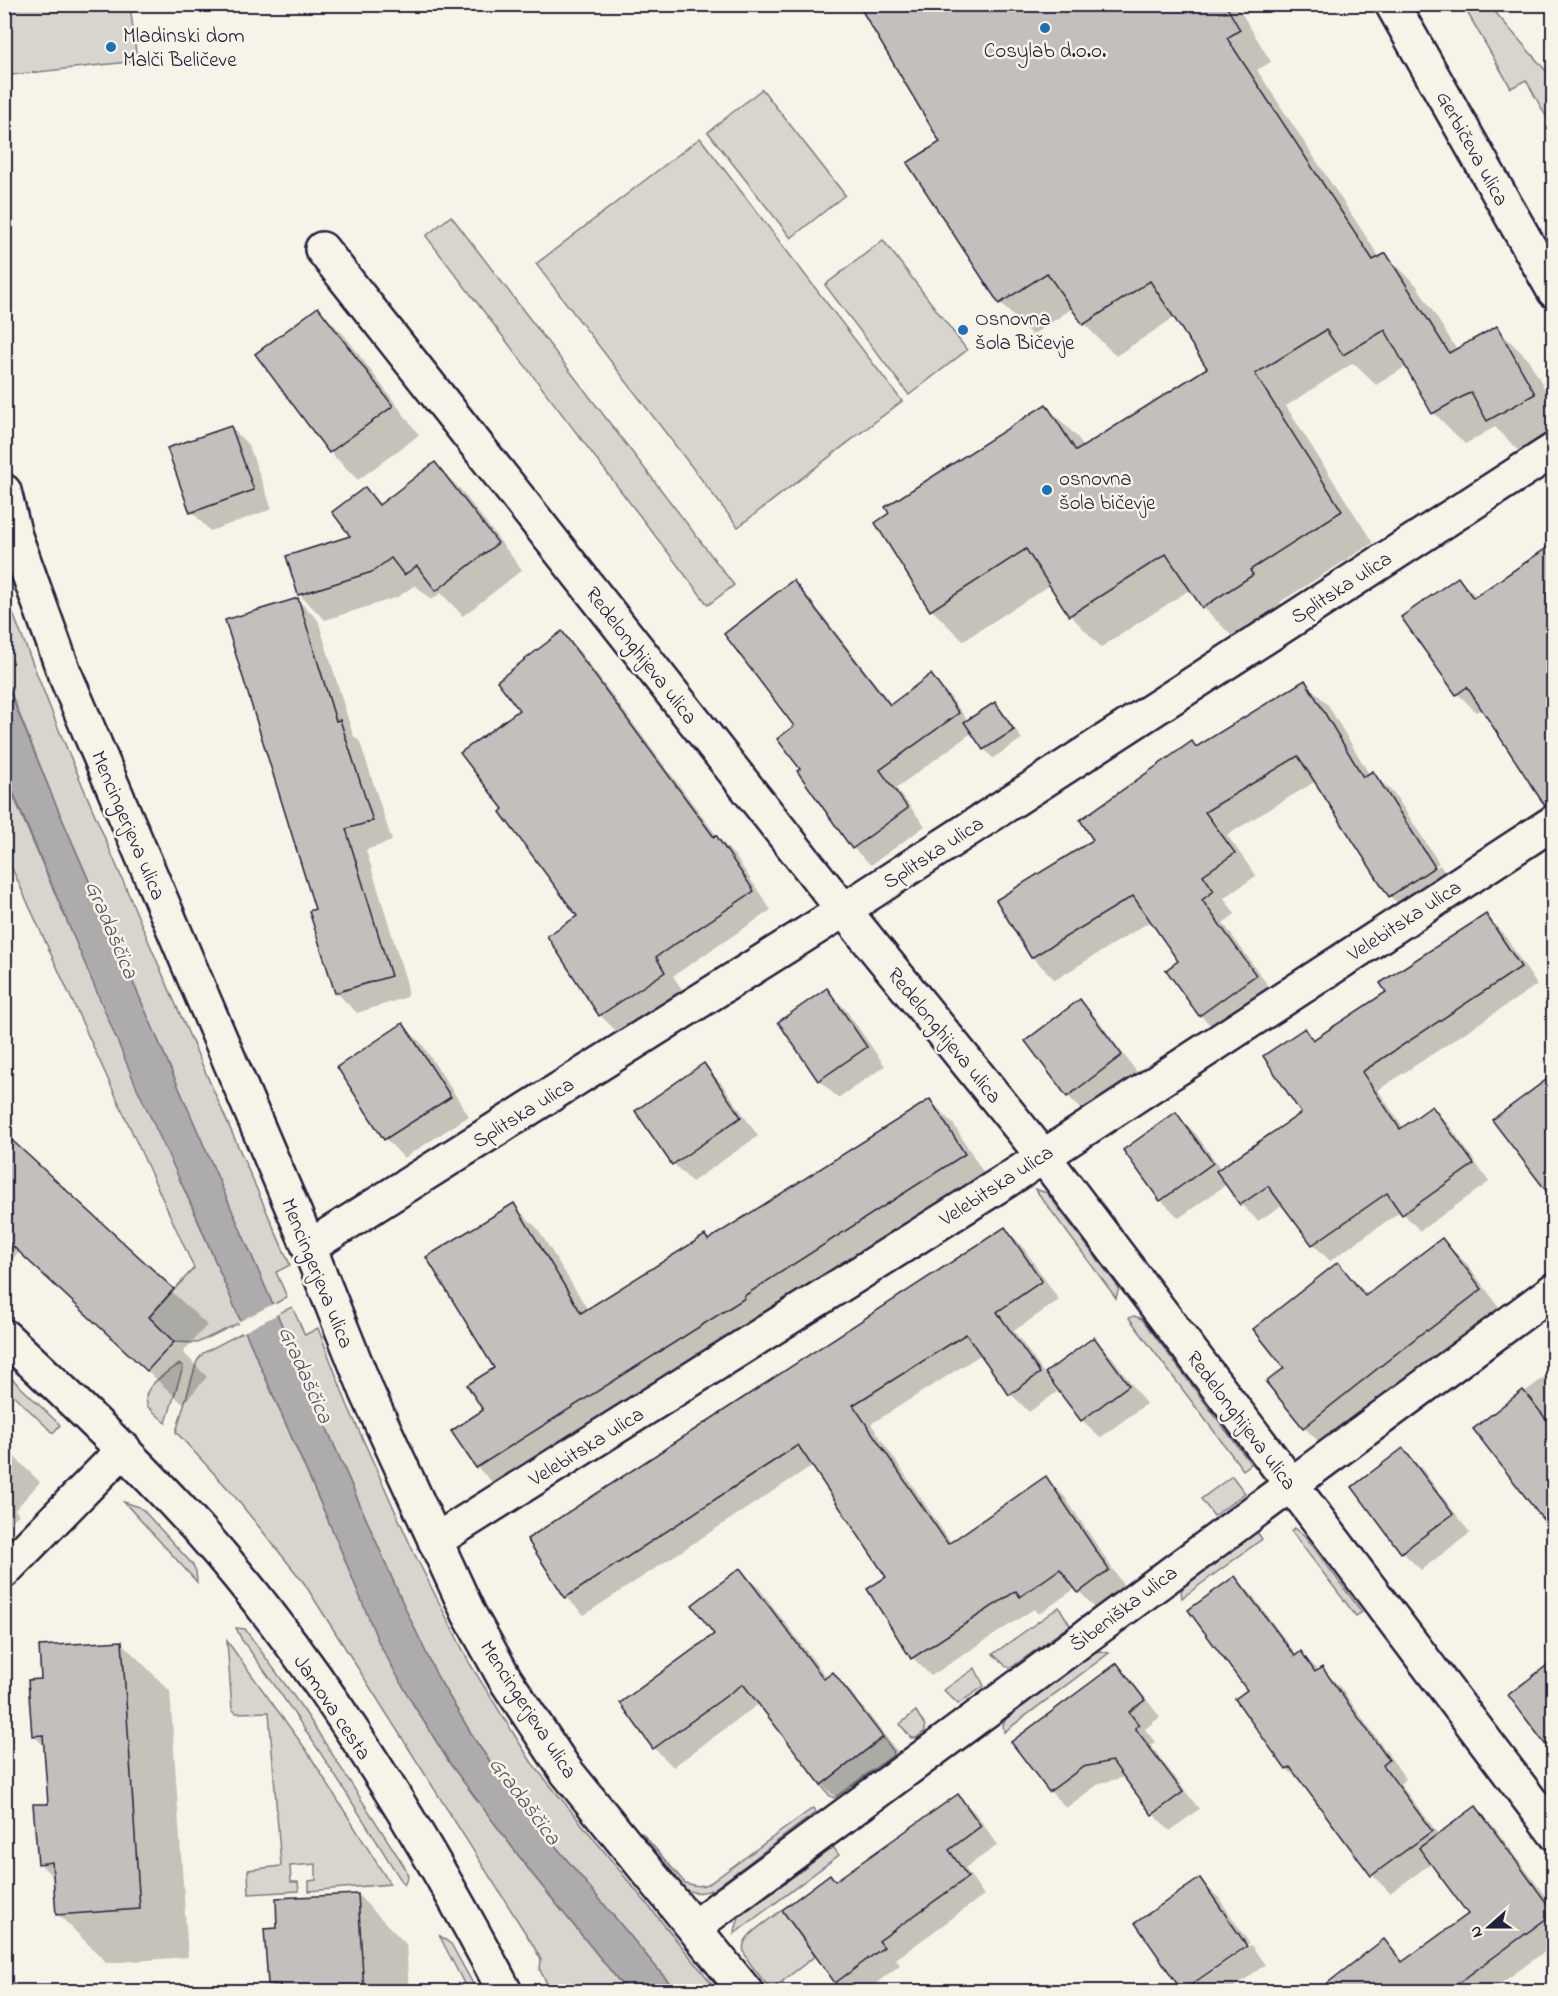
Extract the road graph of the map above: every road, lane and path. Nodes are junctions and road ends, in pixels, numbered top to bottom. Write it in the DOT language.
graph roads {
  1 [pos="1392,4"];
  2 [pos="322,249"];
  3 [pos="1554,291"];
  4 [pos="1554,450"];
  5 [pos="4,491"];
  6 [pos="1554,822"];
  7 [pos="844,910"];
  8 [pos="1042,1156"];
  9 [pos="309,1247"];
  10 [pos="1554,1290"];
  11 [pos="4,1336"];
  12 [pos="124,1449"];
  13 [pos="1290,1484"];
  14 [pos="435,1542"];
  15 [pos="4,1571"];
  16 [pos="1554,1832"];
  17 [pos="694,1927"];
  18 [pos="505,1992"];
  19 [pos="746,1992"];
  1 -- 3 [label="street, Gerbičeva ulica"];
  2 -- 7 [label="street, Redelonghijeva ulica"];
  4 -- 7 [label="street, Splitska ulica"];
  5 -- 9 [label="street, Mencingerjeva ulica"];
  6 -- 8 [label="street, Velebitska ulica"];
  7 -- 8 [label="street, Redelonghijeva ulica"];
  7 -- 9 [label="street, Splitska ulica"];
  8 -- 13 [label="street, Redelonghijeva ulica"];
  8 -- 14 [label="street, Velebitska ulica"];
  9 -- 14 [label="street, Mencingerjeva ulica"];
  10 -- 13 [label="street, Šibeniška ulica"];
  11 -- 12 [label="street, Jamova cesta"];
  12 -- 15 [label="street"];
  12 -- 18 [label="street, Jamova cesta"];
  13 -- 16 [label="street, Redelonghijeva ulica"];
  13 -- 17 [label="street, Šibeniška ulica"];
  14 -- 17 [label="street, Mencingerjeva ulica"];
  17 -- 19 [label="street, Mencingerjeva ulica"];
}
